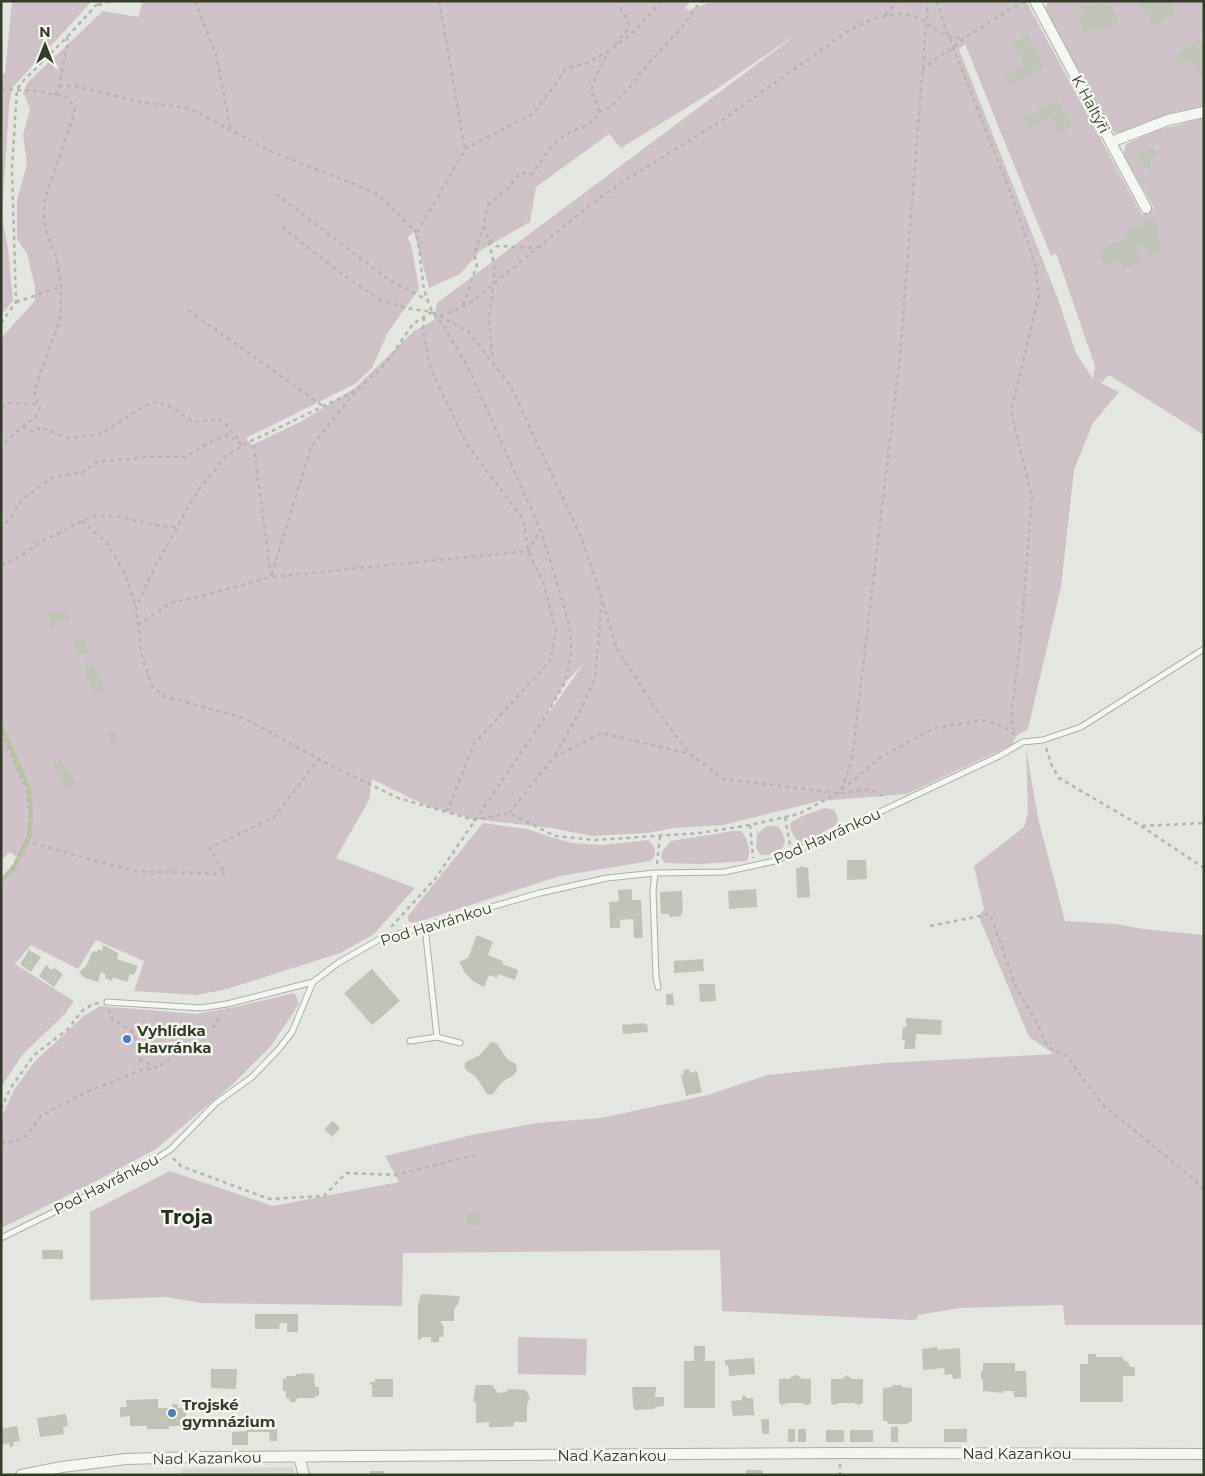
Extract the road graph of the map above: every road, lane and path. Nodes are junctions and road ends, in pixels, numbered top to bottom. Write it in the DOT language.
graph roads {
  1 [pos="100,1"];
  2 [pos="110,1"];
  3 [pos="195,1"];
  4 [pos="439,1"];
  5 [pos="621,1"];
  6 [pos="661,1"];
  7 [pos="705,1"];
  8 [pos="898,1"];
  9 [pos="928,1"];
  10 [pos="937,1"];
  11 [pos="1030,1"];
  12 [pos="1035,1"];
  13 [pos="94,7"];
  14 [pos="884,16"];
  15 [pos="926,23"];
  16 [pos="948,36"];
  17 [pos="67,37"];
  18 [pos="964,38"];
  19 [pos="953,48"];
  20 [pos="610,50"];
  21 [pos="922,70"];
  22 [pos="59,86"];
  23 [pos="17,88"];
  24 [pos="1,89"];
  25 [pos="55,95"];
  26 [pos="598,112"];
  27 [pos="1204,112"];
  28 [pos="231,131"];
  29 [pos="1111,142"];
  30 [pos="465,149"];
  31 [pos="276,194"];
  32 [pos="1146,208"];
  33 [pos="484,225"];
  34 [pos="282,227"];
  35 [pos="417,233"];
  36 [pos="489,239"];
  37 [pos="538,248"];
  38 [pos="494,283"];
  39 [pos="61,287"];
  40 [pos="428,300"];
  41 [pos="16,302"];
  42 [pos="463,306"];
  43 [pos="188,310"];
  44 [pos="432,312"];
  45 [pos="440,316"];
  46 [pos="424,317"];
  47 [pos="1,323"];
  48 [pos="495,363"];
  49 [pos="357,390"];
  50 [pos="38,404"];
  51 [pos="324,406"];
  52 [pos="1,408"];
  53 [pos="22,426"];
  54 [pos="253,441"];
  55 [pos="243,445"];
  56 [pos="1,446"];
  57 [pos="82,521"];
  58 [pos="178,527"];
  59 [pos="1,530"];
  60 [pos="541,531"];
  61 [pos="528,551"];
  62 [pos="1,565"];
  63 [pos="271,577"];
  64 [pos="602,599"];
  65 [pos="136,607"];
  66 [pos="138,625"];
  67 [pos="1204,649"];
  68 [pos="1,731"];
  69 [pos="1043,740"];
  70 [pos="1023,742"];
  71 [pos="690,754"];
  72 [pos="554,757"];
  73 [pos="319,759"];
  74 [pos="838,792"];
  75 [pos="897,804"];
  76 [pos="446,812"];
  77 [pos="509,813"];
  78 [pos="785,817"];
  79 [pos="474,820"];
  80 [pos="1204,823"];
  81 [pos="750,825"];
  82 [pos="1141,826"];
  83 [pos="660,836"];
  84 [pos="25,840"];
  85 [pos="791,854"];
  86 [pos="754,866"];
  87 [pos="1204,868"];
  88 [pos="656,873"];
  89 [pos="1,878"];
  90 [pos="930,926"];
  91 [pos="425,927"];
  92 [pos="380,939"];
  93 [pos="313,982"];
  94 [pos="658,987"];
  95 [pos="107,1002"];
  96 [pos="227,1004"];
  97 [pos="437,1037"];
  98 [pos="410,1041"];
  99 [pos="460,1043"];
  100 [pos="156,1068"];
  101 [pos="1,1109"];
  102 [pos="1,1144"];
  103 [pos="166,1152"];
  104 [pos="475,1154"];
  105 [pos="1204,1191"];
  106 [pos="1,1238"];
  107 [pos="1204,1454"];
  108 [pos="299,1457"];
  109 [pos="840,1462"];
  110 [pos="21,1475"];
  111 [pos="304,1475"];
  112 [pos="840,1475"];
  1 -- 13 [label="path"];
  2 -- 13 [label="path"];
  3 -- 28 [label="path"];
  4 -- 30 [label="path"];
  5 -- 20 [label="path"];
  6 -- 20 [label="path"];
  7 -- 26 [label="path"];
  8 -- 14 [label="path"];
  9 -- 15 [label="path"];
  10 -- 16 [label="path"];
  11 -- 18 [label="path"];
  12 -- 29 [label="street, K Haltýři"];
  13 -- 17 [label="path"];
  14 -- 15 [label="path"];
  14 -- 37 [label="path"];
  15 -- 16 [label="path"];
  15 -- 21 [label="path"];
  16 -- 18 [label="path"];
  16 -- 19 [label="path"];
  17 -- 22 [label="path"];
  17 -- 23 [label="path"];
  18 -- 19 [label="path"];
  19 -- 21 [label="path"];
  19 -- 70 [label="path"];
  20 -- 26 [label="path"];
  20 -- 30 [label="path"];
  21 -- 74 [label="path"];
  22 -- 25 [label="path"];
  22 -- 28 [label="path"];
  23 -- 24 [label="path"];
  23 -- 25 [label="path"];
  23 -- 41 [label="path"];
  25 -- 39 [label="path"];
  26 -- 33 [label="path"];
  27 -- 29 [label="street"];
  28 -- 35 [label="path"];
  29 -- 32 [label="street, K Haltýři"];
  30 -- 35 [label="path"];
  31 -- 40 [label="path"];
  33 -- 36 [label="path"];
  33 -- 42 [label="path"];
  34 -- 44 [label="path"];
  35 -- 40 [label="path"];
  36 -- 37 [label="path"];
  36 -- 38 [label="path"];
  37 -- 38 [label="path"];
  38 -- 42 [label="path"];
  38 -- 48 [label="path"];
  39 -- 41 [label="path"];
  39 -- 50 [label="path"];
  40 -- 44 [label="path"];
  41 -- 47 [label="path"];
  42 -- 45 [label="path"];
  43 -- 51 [label="path"];
  44 -- 45 [label="path"];
  44 -- 46 [label="path"];
  44 -- 60 [label="path"];
  45 -- 48 [label="path"];
  46 -- 49 [label="path"];
  46 -- 61 [label="path"];
  48 -- 64 [label="path"];
  49 -- 51 [label="path"];
  49 -- 63 [label="path"];
  50 -- 52 [label="path"];
  50 -- 53 [label="path"];
  51 -- 54 [label="path"];
  53 -- 55 [label="path"];
  53 -- 56 [label="path"];
  54 -- 55 [label="path"];
  54 -- 63 [label="path"];
  55 -- 58 [label="path"];
  55 -- 59 [label="path"];
  57 -- 58 [label="path"];
  57 -- 62 [label="path"];
  57 -- 65 [label="path"];
  58 -- 65 [label="path"];
  60 -- 61 [label="path"];
  60 -- 79 [label="path"];
  61 -- 63 [label="path"];
  61 -- 76 [label="path"];
  63 -- 66 [label="path"];
  64 -- 71 [label="path"];
  64 -- 72 [label="path"];
  65 -- 66 [label="path"];
  66 -- 73 [label="path"];
  67 -- 69 [label="lane, Pod Havránkou"];
  68 -- 84 [label="path"];
  69 -- 70 [label="lane, Pod Havránkou"];
  69 -- 82 [label="path"];
  70 -- 74 [label="path"];
  70 -- 75 [label="lane, Pod Havránkou"];
  71 -- 72 [label="path"];
  71 -- 74 [label="path"];
  72 -- 77 [label="path"];
  73 -- 76 [label="path"];
  73 -- 84 [label="path"];
  74 -- 75 [label="path"];
  74 -- 78 [label="path"];
  75 -- 85 [label="lane, Pod Havránkou"];
  76 -- 79 [label="path"];
  77 -- 79 [label="path"];
  77 -- 83 [label="path"];
  78 -- 81 [label="path"];
  78 -- 85 [label="path"];
  79 -- 92 [label="path"];
  80 -- 82 [label="path"];
  81 -- 83 [label="path"];
  81 -- 86 [label="path"];
  82 -- 87 [label="path"];
  83 -- 88 [label="path"];
  84 -- 89 [label="path"];
  85 -- 86 [label="lane, Pod Havránkou"];
  86 -- 88 [label="lane, Pod Havránkou"];
  88 -- 91 [label="lane, Pod Havránkou"];
  88 -- 94 [label="lane"];
  90 -- 105 [label="path"];
  91 -- 92 [label="lane, Pod Havránkou"];
  91 -- 97 [label="lane"];
  92 -- 93 [label="lane, Pod Havránkou"];
  93 -- 96 [label="lane, Pod Havránkou"];
  93 -- 103 [label="lane, Pod Havránkou"];
  95 -- 96 [label="lane, Pod Havránkou"];
  95 -- 100 [label="path"];
  95 -- 101 [label="path"];
  96 -- 100 [label="path"];
  97 -- 98 [label="lane"];
  97 -- 99 [label="lane"];
  100 -- 102 [label="path"];
  103 -- 104 [label="path"];
  103 -- 106 [label="lane, Pod Havránkou"];
  107 -- 108 [label="street, Nad Kazankou"];
  108 -- 110 [label="street, Nad Kazankou"];
  108 -- 111 [label="street"];
  109 -- 112 [label="path"];
}
